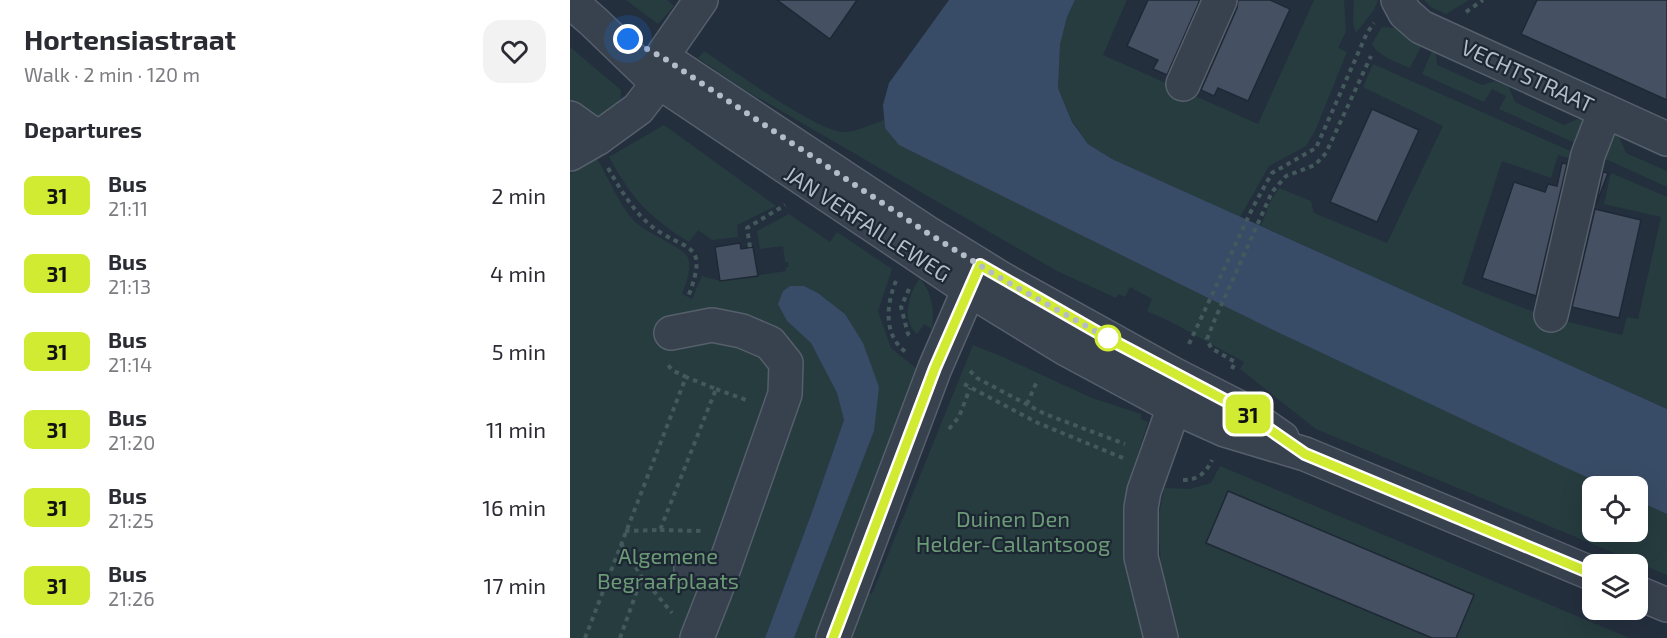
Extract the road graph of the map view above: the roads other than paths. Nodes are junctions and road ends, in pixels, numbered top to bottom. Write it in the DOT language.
graph roads {
  1 [pos="701,0"];
  2 [pos="1220,0"];
  3 [pos="1388,8"];
  4 [pos="582,11"];
  5 [pos="657,71"];
  6 [pos="1183,84"];
  7 [pos="1605,111"];
  8 [pos="570,118"];
  9 [pos="1667,139"];
  10 [pos="586,145"];
  11 [pos="974,277"];
  12 [pos="1551,315"];
  13 [pos="672,333"];
  14 [pos="1174,408"];
  15 [pos="1305,454"];
  16 [pos="1582,569"];
  17 [pos="1648,597"];
  18 [pos="1667,605"];
  19 [pos="697,638"];
  20 [pos="833,638"];
  21 [pos="1161,638"];
  1 -- 5 [label="street"];
  2 -- 6 [label="street"];
  3 -- 7 [label="street, VECHTSTRAAT"];
  4 -- 5 [label="street, JAN VERFAILLEWEG"];
  5 -- 10 [label="street"];
  5 -- 11 [label="street, JAN VERFAILLEWEG"];
  5 -- 11 [label="street, JAN VERFAILLEWEG"];
  7 -- 9 [label="street, VECHTSTRAAT"];
  7 -- 12 [label="street"];
  8 -- 10 [label="street"];
  11 -- 14 [label="street, JAN VERFAILLEWEG"];
  11 -- 15 [label="street, JAN VERFAILLEWEG"];
  11 -- 20 [label="street"];
  13 -- 19 [label="street"];
  14 -- 15 [label="street, JAN VERFAILLEWEG"];
  14 -- 21 [label="street"];
  15 -- 16 [label="street, JAN VERFAILLEWEG"];
  17 -- 18 [label="street"];
}
